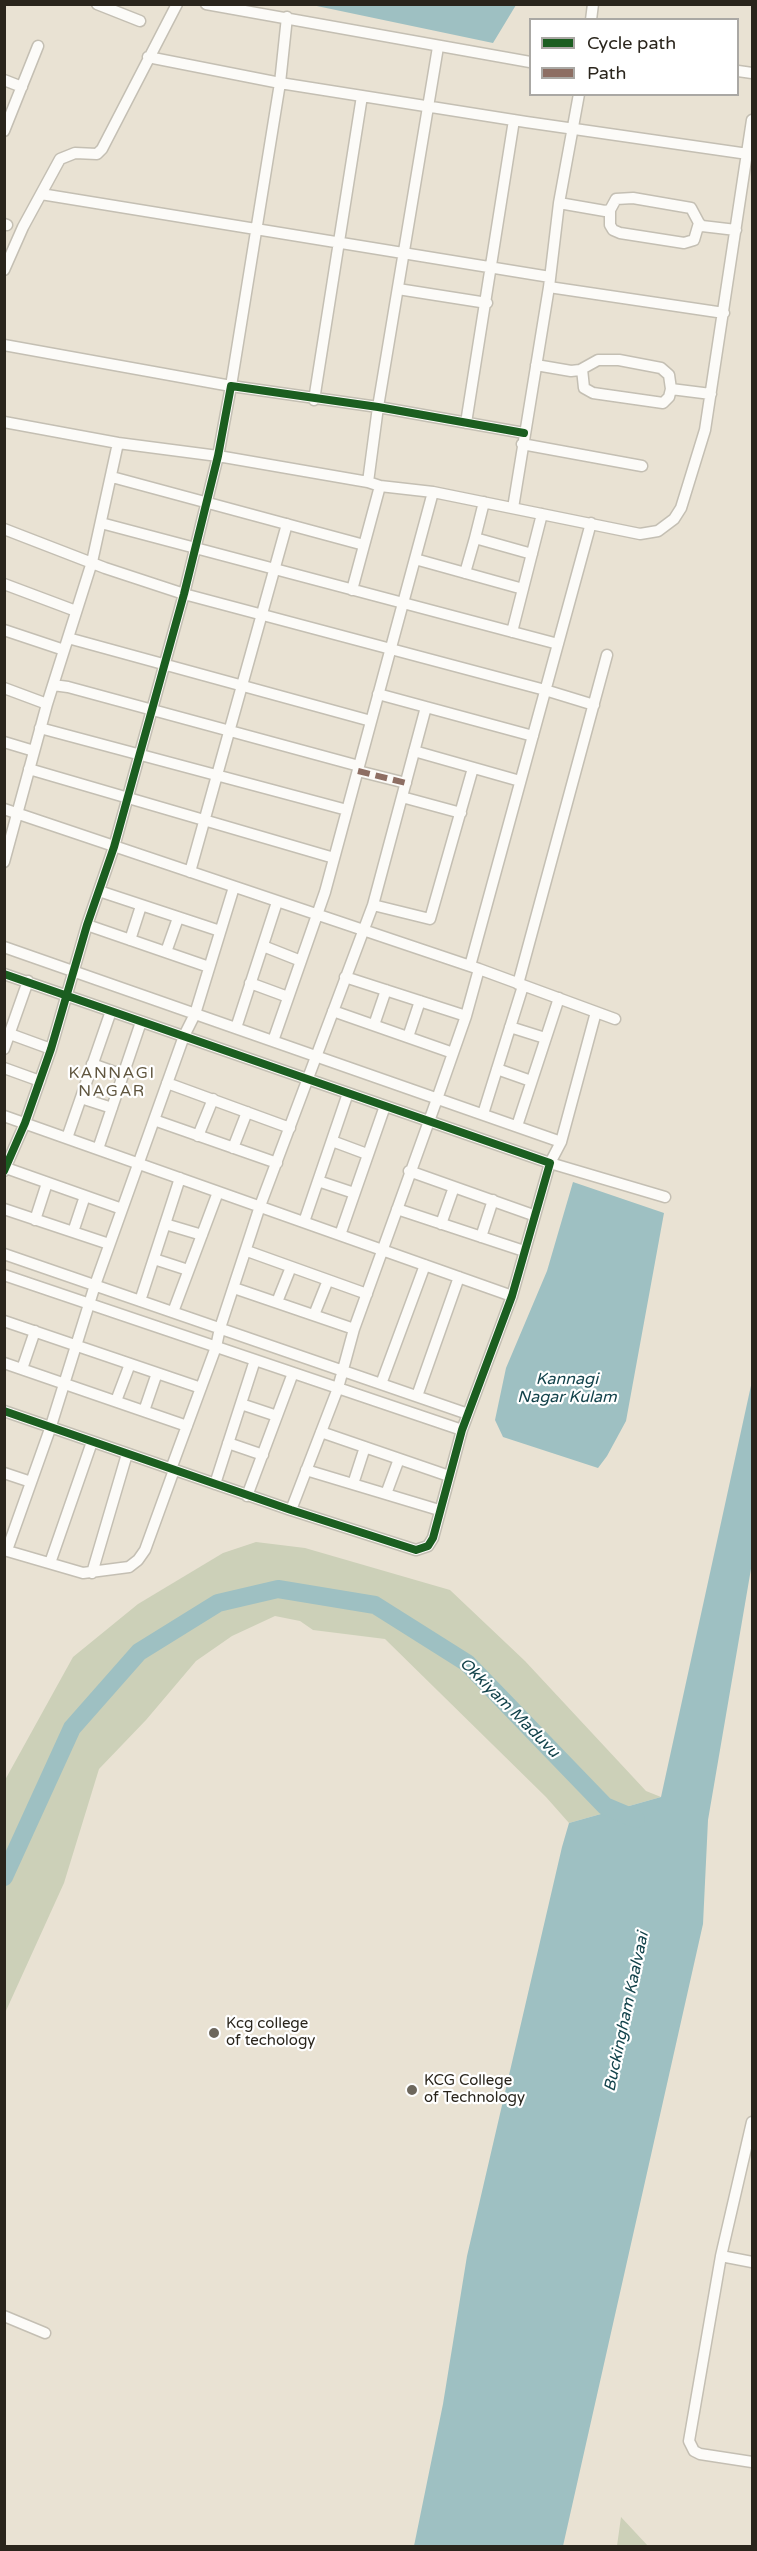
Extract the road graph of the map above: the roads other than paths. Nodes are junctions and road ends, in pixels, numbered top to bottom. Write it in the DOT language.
graph roads {
  1 [pos="97,4"];
  2 [pos="177,4"];
  3 [pos="206,4"];
  4 [pos="287,17"];
  5 [pos="140,21"];
  6 [pos="38,46"];
  7 [pos="438,47"];
  8 [pos="148,57"];
  9 [pos="529,62"];
  10 [pos="4,80"];
  11 [pos="280,83"];
  12 [pos="22,87"];
  13 [pos="362,96"];
  14 [pos="579,96"];
  15 [pos="429,106"];
  16 [pos="514,120"];
  17 [pos="753,120"];
  18 [pos="572,128"];
  19 [pos="4,132"];
  20 [pos="748,154"];
  21 [pos="41,194"];
  22 [pos="559,203"];
  23 [pos="610,210"];
  24 [pos="699,224"];
  25 [pos="255,228"];
  26 [pos="736,230"];
  27 [pos="339,241"];
  28 [pos="405,252"];
  29 [pos="493,267"];
  30 [pos="4,270"];
  31 [pos="550,282"];
  32 [pos="399,289"];
  33 [pos="487,303"];
  34 [pos="724,313"];
  35 [pos="4,345"];
  36 [pos="536,365"];
  37 [pos="582,369"];
  38 [pos="231,386"];
  39 [pos="672,388"];
  40 [pos="711,394"];
  41 [pos="314,400"];
  42 [pos="378,407"];
  43 [pos="4,422"];
  44 [pos="466,423"];
  45 [pos="523,439"];
  46 [pos="118,443"];
  47 [pos="218,456"];
  48 [pos="642,466"];
  49 [pos="112,477"];
  50 [pos="368,482"];
  51 [pos="380,486"];
  52 [pos="433,492"];
  53 [pos="207,502"];
  54 [pos="484,502"];
  55 [pos="513,508"];
  56 [pos="542,514"];
  57 [pos="101,523"];
  58 [pos="287,524"];
  59 [pos="591,524"];
  60 [pos="4,529"];
  61 [pos="475,538"];
  62 [pos="364,544"];
  63 [pos="195,549"];
  64 [pos="532,554"];
  65 [pos="415,560"];
  66 [pos="92,562"];
  67 [pos="274,569"];
  68 [pos="465,573"];
  69 [pos="4,584"];
  70 [pos="523,589"];
  71 [pos="352,590"];
  72 [pos="184,594"];
  73 [pos="403,603"];
  74 [pos="76,611"];
  75 [pos="262,614"];
  76 [pos="4,630"];
  77 [pos="512,632"];
  78 [pos="68,638"];
  79 [pos="558,644"];
  80 [pos="391,649"];
  81 [pos="64,650"];
  82 [pos="607,655"];
  83 [pos="165,665"];
  84 [pos="53,685"];
  85 [pos="242,686"];
  86 [pos="4,688"];
  87 [pos="546,690"];
  88 [pos="378,694"];
  89 [pos="46,704"];
  90 [pos="594,705"];
  91 [pos="426,707"];
  92 [pos="152,710"];
  93 [pos="371,721"];
  94 [pos="40,728"];
  95 [pos="229,731"];
  96 [pos="533,736"];
  97 [pos="4,742"];
  98 [pos="34,751"];
  99 [pos="414,751"];
  100 [pos="140,754"];
  101 [pos="473,768"];
  102 [pos="29,769"];
  103 [pos="358,769"];
  104 [pos="217,775"];
  105 [pos="520,781"];
  106 [pos="406,783"];
  107 [pos="402,797"];
  108 [pos="127,800"];
  109 [pos="4,809"];
  110 [pos="347,810"];
  111 [pos="461,813"];
  112 [pos="17,814"];
  113 [pos="204,821"];
  114 [pos="114,847"];
  115 [pos="334,858"];
  116 [pos="4,862"];
  117 [pos="190,872"];
  118 [pos="234,887"];
  119 [pos="99,891"];
  120 [pos="277,902"];
  121 [pos="373,905"];
  122 [pos="141,906"];
  123 [pos="317,915"];
  124 [pos="178,918"];
  125 [pos="87,925"];
  126 [pos="363,930"];
  127 [pos="220,932"];
  128 [pos="130,940"];
  129 [pos="263,946"];
  130 [pos="4,947"];
  131 [pos="166,952"];
  132 [pos="301,961"];
  133 [pos="209,967"];
  134 [pos="475,967"];
  135 [pos="73,972"];
  136 [pos="4,974"];
  137 [pos="345,977"];
  138 [pos="28,981"];
  139 [pos="250,982"];
  140 [pos="520,985"];
  141 [pos="386,990"];
  142 [pos="67,994"];
  143 [pos="288,997"];
  144 [pos="559,998"];
  145 [pos="420,1001"];
  146 [pos="111,1011"];
  147 [pos="333,1011"];
  148 [pos="596,1012"];
  149 [pos="195,1014"];
  150 [pos="466,1016"];
  151 [pos="615,1019"];
  152 [pos="141,1022"];
  153 [pos="374,1025"];
  154 [pos="510,1027"];
  155 [pos="236,1028"];
  156 [pos="10,1034"];
  157 [pos="184,1036"];
  158 [pos="408,1037"];
  159 [pos="545,1038"];
  160 [pos="273,1041"];
  161 [pos="4,1049"];
  162 [pos="51,1049"];
  163 [pos="453,1053"];
  164 [pos="316,1056"];
  165 [pos="93,1064"];
  166 [pos="4,1068"];
  167 [pos="497,1069"];
  168 [pos="123,1075"];
  169 [pos="308,1079"];
  170 [pos="39,1081"];
  171 [pos="531,1081"];
  172 [pos="167,1083"];
  173 [pos="348,1093"];
  174 [pos="81,1098"];
  175 [pos="213,1099"];
  176 [pos="437,1099"];
  177 [pos="385,1106"];
  178 [pos="112,1108"];
  179 [pos="247,1112"];
  180 [pos="483,1114"];
  181 [pos="4,1116"];
  182 [pos="154,1120"];
  183 [pos="428,1121"];
  184 [pos="25,1124"];
  185 [pos="517,1126"];
  186 [pos="290,1128"];
  187 [pos="198,1136"];
  188 [pos="66,1138"];
  189 [pos="332,1141"];
  190 [pos="561,1142"];
  191 [pos="233,1148"];
  192 [pos="98,1149"];
  193 [pos="367,1154"];
  194 [pos="138,1163"];
  195 [pos="277,1163"];
  196 [pos="550,1163"];
  197 [pos="5,1169"];
  198 [pos="409,1171"];
  199 [pos="180,1178"];
  200 [pos="318,1180"];
  201 [pos="47,1183"];
  202 [pos="454,1187"];
  203 [pos="218,1192"];
  204 [pos="354,1193"];
  205 [pos="86,1196"];
  206 [pos="665,1197"];
  207 [pos="493,1200"];
  208 [pos="260,1206"];
  209 [pos="4,1209"];
  210 [pos="122,1209"];
  211 [pos="397,1209"];
  212 [pos="533,1215"];
  213 [pos="35,1220"];
  214 [pos="304,1222"];
  215 [pos="165,1224"];
  216 [pos="441,1224"];
  217 [pos="73,1232"];
  218 [pos="202,1235"];
  219 [pos="340,1235"];
  220 [pos="481,1237"];
  221 [pos="109,1244"];
  222 [pos="247,1251"];
  223 [pos="382,1251"];
  224 [pos="524,1251"];
  225 [pos="4,1254"];
  226 [pos="154,1259"];
  227 [pos="425,1265"];
  228 [pos="291,1267"];
  229 [pos="188,1270"];
  230 [pos="4,1275"];
  231 [pos="459,1277"];
  232 [pos="328,1280"];
  233 [pos="94,1285"];
  234 [pos="234,1288"];
  235 [pos="367,1294"];
  236 [pos="512,1296"];
  237 [pos="140,1300"];
  238 [pos="277,1302"];
  239 [pos="90,1304"];
  240 [pos="173,1312"];
  241 [pos="314,1315"];
  242 [pos="4,1321"];
  243 [pos="220,1328"];
  244 [pos="354,1329"];
  245 [pos="35,1331"];
  246 [pos="76,1346"];
  247 [pos="216,1347"];
  248 [pos="255,1360"];
  249 [pos="4,1363"];
  250 [pos="129,1364"];
  251 [pos="22,1369"];
  252 [pos="343,1370"];
  253 [pos="157,1373"];
  254 [pos="293,1373"];
  255 [pos="65,1383"];
  256 [pos="381,1384"];
  257 [pos="201,1388"];
  258 [pos="338,1388"];
  259 [pos="417,1396"];
  260 [pos="116,1401"];
  261 [pos="241,1404"];
  262 [pos="4,1411"];
  263 [pos="144,1411"];
  264 [pos="468,1414"];
  265 [pos="277,1416"];
  266 [pos="187,1426"];
  267 [pos="50,1428"];
  268 [pos="462,1430"];
  269 [pos="321,1432"];
  270 [pos="92,1443"];
  271 [pos="228,1443"];
  272 [pos="365,1447"];
  273 [pos="127,1454"];
  274 [pos="263,1455"];
  275 [pos="399,1459"];
  276 [pos="172,1470"];
  277 [pos="306,1470"];
  278 [pos="4,1473"];
  279 [pos="449,1476"];
  280 [pos="31,1482"];
  281 [pos="353,1484"];
  282 [pos="215,1485"];
  283 [pos="386,1494"];
  284 [pos="247,1496"];
  285 [pos="291,1510"];
  286 [pos="439,1510"];
  287 [pos="6,1550"];
  288 [pos="50,1563"];
  289 [pos="92,1573"];
  290 [pos="753,2122"];
  291 [pos="721,2256"];
  292 [pos="753,2262"];
  293 [pos="4,2316"];
  294 [pos="45,2333"];
  295 [pos="753,2462"];
  1 -- 5 [label="street"];
  2 -- 8 [label="street"];
  3 -- 4 [label="street"];
  4 -- 7 [label="street"];
  4 -- 11 [label="street"];
  6 -- 12 [label="street"];
  7 -- 9 [label="street"];
  7 -- 15 [label="street"];
  8 -- 11 [label="street"];
  8 -- 21 [label="street"];
  10 -- 12 [label="street"];
  11 -- 13 [label="street"];
  11 -- 25 [label="street"];
  12 -- 19 [label="street"];
  13 -- 15 [label="street"];
  13 -- 27 [label="street"];
  14 -- 18 [label="street"];
  15 -- 16 [label="street"];
  15 -- 28 [label="street"];
  16 -- 18 [label="street"];
  16 -- 29 [label="street"];
  17 -- 20 [label="street"];
  18 -- 20 [label="street"];
  18 -- 22 [label="street"];
  20 -- 26 [label="street"];
  21 -- 25 [label="street"];
  21 -- 30 [label="street"];
  22 -- 23 [label="street"];
  22 -- 31 [label="street"];
  23 -- 24 [label="street"];
  23 -- 24 [label="street"];
  24 -- 26 [label="street"];
  25 -- 27 [label="street"];
  25 -- 38 [label="street"];
  26 -- 34 [label="street"];
  27 -- 28 [label="street"];
  27 -- 41 [label="street"];
  28 -- 29 [label="street"];
  28 -- 32 [label="street"];
  29 -- 31 [label="street"];
  29 -- 33 [label="street"];
  31 -- 34 [label="street"];
  31 -- 36 [label="street"];
  32 -- 33 [label="street"];
  32 -- 42 [label="street"];
  33 -- 44 [label="street"];
  34 -- 40 [label="street"];
  35 -- 38 [label="street"];
  36 -- 37 [label="street"];
  36 -- 45 [label="street"];
  37 -- 39 [label="street"];
  37 -- 39 [label="street"];
  38 -- 41 [label="street"];
  38 -- 47 [label="street"];
  39 -- 40 [label="street"];
  40 -- 59 [label="street"];
  41 -- 42 [label="street"];
  42 -- 44 [label="street"];
  42 -- 50 [label="street"];
  43 -- 46 [label="street"];
  44 -- 45 [label="street"];
  45 -- 48 [label="street"];
  45 -- 55 [label="street"];
  46 -- 47 [label="street"];
  46 -- 49 [label="street"];
  47 -- 50 [label="street"];
  47 -- 53 [label="street"];
  49 -- 53 [label="street"];
  49 -- 57 [label="street"];
  50 -- 51 [label="street"];
  51 -- 52 [label="street"];
  51 -- 62 [label="street"];
  52 -- 54 [label="street"];
  52 -- 65 [label="street"];
  53 -- 58 [label="street"];
  53 -- 63 [label="street"];
  54 -- 55 [label="street"];
  54 -- 61 [label="street"];
  55 -- 56 [label="street"];
  56 -- 59 [label="street"];
  56 -- 64 [label="street"];
  57 -- 63 [label="street"];
  57 -- 66 [label="street"];
  58 -- 62 [label="street"];
  58 -- 67 [label="street"];
  59 -- 79 [label="street"];
  60 -- 66 [label="street"];
  61 -- 64 [label="street"];
  61 -- 68 [label="street"];
  62 -- 71 [label="street"];
  63 -- 67 [label="street"];
  63 -- 72 [label="street"];
  64 -- 70 [label="street"];
  65 -- 68 [label="street"];
  65 -- 73 [label="street"];
  66 -- 72 [label="street"];
  66 -- 74 [label="street"];
  67 -- 71 [label="street"];
  67 -- 75 [label="street"];
  68 -- 70 [label="street"];
  69 -- 74 [label="street"];
  70 -- 77 [label="street"];
  71 -- 73 [label="street"];
  72 -- 75 [label="street"];
  72 -- 83 [label="street"];
  73 -- 77 [label="street"];
  73 -- 80 [label="street"];
  74 -- 78 [label="street"];
  75 -- 80 [label="street"];
  75 -- 85 [label="street"];
  76 -- 81 [label="street"];
  77 -- 79 [label="street"];
  78 -- 81 [label="street"];
  78 -- 83 [label="street"];
  79 -- 87 [label="street"];
  80 -- 87 [label="street"];
  80 -- 88 [label="street"];
  81 -- 84 [label="street"];
  82 -- 90 [label="street"];
  83 -- 85 [label="street"];
  83 -- 92 [label="street"];
  84 -- 89 [label="street"];
  84 -- 92 [label="street"];
  85 -- 93 [label="street"];
  85 -- 95 [label="street"];
  86 -- 89 [label="street"];
  87 -- 90 [label="street"];
  87 -- 96 [label="street"];
  88 -- 91 [label="street"];
  88 -- 93 [label="street"];
  89 -- 94 [label="street"];
  90 -- 140 [label="street"];
  91 -- 96 [label="street"];
  91 -- 99 [label="street"];
  92 -- 95 [label="street"];
  92 -- 100 [label="street"];
  93 -- 103 [label="street"];
  94 -- 98 [label="street"];
  94 -- 100 [label="street"];
  95 -- 103 [label="street"];
  95 -- 104 [label="street"];
  96 -- 105 [label="street"];
  97 -- 98 [label="street"];
  98 -- 102 [label="street"];
  99 -- 101 [label="street"];
  99 -- 106 [label="street"];
  100 -- 104 [label="street"];
  100 -- 108 [label="street"];
  101 -- 105 [label="street"];
  101 -- 111 [label="street"];
  102 -- 108 [label="street"];
  102 -- 112 [label="street"];
  103 -- 106 [label="street"];
  103 -- 110 [label="street"];
  104 -- 110 [label="street"];
  104 -- 113 [label="street"];
  105 -- 134 [label="street"];
  106 -- 107 [label="street"];
  107 -- 111 [label="street"];
  107 -- 121 [label="street"];
  108 -- 113 [label="street"];
  108 -- 114 [label="street"];
  109 -- 112 [label="street"];
  110 -- 115 [label="street"];
  111 -- 121 [label="street"];
  112 -- 114 [label="street"];
  112 -- 116 [label="street"];
  113 -- 115 [label="street"];
  113 -- 117 [label="street"];
  114 -- 117 [label="street"];
  114 -- 119 [label="street"];
  115 -- 123 [label="street"];
  117 -- 118 [label="street"];
  118 -- 120 [label="street"];
  118 -- 127 [label="street"];
  119 -- 122 [label="street"];
  119 -- 125 [label="street"];
  120 -- 123 [label="street"];
  120 -- 129 [label="street"];
  121 -- 126 [label="street"];
  122 -- 124 [label="street"];
  122 -- 128 [label="street"];
  123 -- 126 [label="street"];
  123 -- 132 [label="street"];
  124 -- 127 [label="street"];
  124 -- 131 [label="street"];
  125 -- 128 [label="street"];
  125 -- 135 [label="street"];
  126 -- 134 [label="street"];
  126 -- 137 [label="street"];
  127 -- 133 [label="street"];
  128 -- 131 [label="street"];
  129 -- 132 [label="street"];
  129 -- 139 [label="street"];
  130 -- 135 [label="street"];
  131 -- 133 [label="street"];
  132 -- 143 [label="street"];
  133 -- 149 [label="street"];
  134 -- 140 [label="street"];
  134 -- 150 [label="street"];
  135 -- 142 [label="street"];
  135 -- 149 [label="street"];
  136 -- 138 [label="street"];
  137 -- 141 [label="street"];
  137 -- 147 [label="street"];
  138 -- 142 [label="street"];
  138 -- 156 [label="street"];
  139 -- 143 [label="street"];
  139 -- 155 [label="street"];
  140 -- 144 [label="street"];
  140 -- 154 [label="street"];
  141 -- 145 [label="street"];
  141 -- 153 [label="street"];
  142 -- 146 [label="street"];
  142 -- 162 [label="street"];
  143 -- 160 [label="street"];
  144 -- 148 [label="street"];
  144 -- 159 [label="street"];
  145 -- 150 [label="street"];
  145 -- 158 [label="street"];
  146 -- 152 [label="street"];
  146 -- 165 [label="street"];
  147 -- 153 [label="street"];
  147 -- 164 [label="street"];
  148 -- 151 [label="street"];
  148 -- 190 [label="street"];
  149 -- 155 [label="street"];
  149 -- 157 [label="street"];
  150 -- 163 [label="street"];
  152 -- 157 [label="street"];
  152 -- 168 [label="street"];
  153 -- 158 [label="street"];
  154 -- 159 [label="street"];
  154 -- 167 [label="street"];
  155 -- 160 [label="street"];
  156 -- 161 [label="street"];
  156 -- 162 [label="street"];
  157 -- 169 [label="street"];
  157 -- 172 [label="street"];
  158 -- 163 [label="street"];
  159 -- 171 [label="street"];
  160 -- 164 [label="street"];
  162 -- 170 [label="street"];
  163 -- 176 [label="street"];
  164 -- 169 [label="street"];
  164 -- 176 [label="street"];
  165 -- 168 [label="street"];
  165 -- 174 [label="street"];
  166 -- 170 [label="street"];
  167 -- 171 [label="street"];
  167 -- 180 [label="street"];
  168 -- 178 [label="street"];
  169 -- 173 [label="street"];
  169 -- 186 [label="street"];
  170 -- 184 [label="street"];
  171 -- 185 [label="street"];
  172 -- 175 [label="street"];
  172 -- 182 [label="street"];
  173 -- 177 [label="street"];
  173 -- 189 [label="street"];
  174 -- 178 [label="street"];
  174 -- 188 [label="street"];
  175 -- 179 [label="street"];
  175 -- 187 [label="street"];
  176 -- 180 [label="street"];
  176 -- 183 [label="street"];
  177 -- 183 [label="street"];
  177 -- 193 [label="street"];
  178 -- 192 [label="street"];
  179 -- 186 [label="street"];
  179 -- 191 [label="street"];
  180 -- 185 [label="street"];
  181 -- 184 [label="street"];
  182 -- 187 [label="street"];
  182 -- 194 [label="street"];
  183 -- 196 [label="street"];
  183 -- 198 [label="street"];
  184 -- 188 [label="street"];
  184 -- 197 [label="street"];
  185 -- 190 [label="street"];
  186 -- 195 [label="street"];
  187 -- 191 [label="street"];
  188 -- 192 [label="street"];
  189 -- 193 [label="street"];
  189 -- 200 [label="street"];
  190 -- 196 [label="street"];
  191 -- 195 [label="street"];
  192 -- 194 [label="street"];
  193 -- 204 [label="street"];
  194 -- 199 [label="street"];
  194 -- 210 [label="street"];
  195 -- 208 [label="street"];
  196 -- 206 [label="street"];
  196 -- 212 [label="street"];
  197 -- 201 [label="street"];
  198 -- 202 [label="street"];
  198 -- 211 [label="street"];
  199 -- 203 [label="street"];
  199 -- 215 [label="street"];
  200 -- 204 [label="street"];
  200 -- 214 [label="street"];
  201 -- 205 [label="street"];
  201 -- 213 [label="street"];
  202 -- 207 [label="street"];
  202 -- 216 [label="street"];
  203 -- 208 [label="street"];
  203 -- 218 [label="street"];
  204 -- 219 [label="street"];
  205 -- 210 [label="street"];
  205 -- 217 [label="street"];
  207 -- 212 [label="street"];
  207 -- 220 [label="street"];
  208 -- 214 [label="street"];
  208 -- 222 [label="street"];
  209 -- 213 [label="street"];
  210 -- 221 [label="street"];
  211 -- 216 [label="street"];
  211 -- 223 [label="street"];
  212 -- 224 [label="street"];
  213 -- 217 [label="street"];
  214 -- 219 [label="street"];
  215 -- 218 [label="street"];
  215 -- 226 [label="street"];
  216 -- 220 [label="street"];
  217 -- 221 [label="street"];
  218 -- 229 [label="street"];
  219 -- 223 [label="street"];
  220 -- 224 [label="street"];
  221 -- 233 [label="street"];
  222 -- 228 [label="street"];
  222 -- 234 [label="street"];
  223 -- 227 [label="street"];
  223 -- 235 [label="street"];
  224 -- 236 [label="street"];
  225 -- 233 [label="street"];
  226 -- 229 [label="street"];
  226 -- 237 [label="street"];
  227 -- 231 [label="street"];
  227 -- 256 [label="street"];
  228 -- 232 [label="street"];
  228 -- 238 [label="street"];
  229 -- 240 [label="street"];
  230 -- 239 [label="street"];
  231 -- 236 [label="street"];
  231 -- 259 [label="street"];
  232 -- 235 [label="street"];
  232 -- 241 [label="street"];
  233 -- 237 [label="street"];
  233 -- 239 [label="street"];
  234 -- 238 [label="street"];
  234 -- 243 [label="street"];
  235 -- 244 [label="street"];
  236 -- 264 [label="street"];
  237 -- 240 [label="street"];
  238 -- 241 [label="street"];
  239 -- 246 [label="street"];
  239 -- 247 [label="street"];
  240 -- 243 [label="street"];
  241 -- 244 [label="street"];
  242 -- 245 [label="street"];
  243 -- 247 [label="street"];
  243 -- 252 [label="street"];
  244 -- 252 [label="street"];
  245 -- 246 [label="street"];
  245 -- 251 [label="street"];
  246 -- 250 [label="street"];
  246 -- 255 [label="street"];
  247 -- 248 [label="street"];
  247 -- 257 [label="street"];
  248 -- 254 [label="street"];
  248 -- 261 [label="street"];
  249 -- 251 [label="street"];
  250 -- 253 [label="street"];
  250 -- 260 [label="street"];
  251 -- 255 [label="street"];
  252 -- 256 [label="street"];
  252 -- 258 [label="street"];
  253 -- 257 [label="street"];
  253 -- 263 [label="street"];
  254 -- 258 [label="street"];
  254 -- 265 [label="street"];
  255 -- 260 [label="street"];
  255 -- 267 [label="street"];
  256 -- 259 [label="street"];
  257 -- 266 [label="street"];
  258 -- 268 [label="street"];
  258 -- 269 [label="street"];
  259 -- 264 [label="street"];
  260 -- 263 [label="street"];
  261 -- 265 [label="street"];
  261 -- 271 [label="street"];
  262 -- 267 [label="street"];
  263 -- 266 [label="street"];
  264 -- 268 [label="street"];
  265 -- 274 [label="street"];
  266 -- 276 [label="street"];
  267 -- 270 [label="street"];
  267 -- 280 [label="street"];
  268 -- 279 [label="street"];
  269 -- 272 [label="street"];
  269 -- 277 [label="street"];
  270 -- 273 [label="street"];
  270 -- 288 [label="street"];
  271 -- 274 [label="street"];
  271 -- 282 [label="street"];
  272 -- 275 [label="street"];
  272 -- 281 [label="street"];
  273 -- 276 [label="street"];
  273 -- 289 [label="street"];
  274 -- 284 [label="street"];
  275 -- 279 [label="street"];
  275 -- 283 [label="street"];
  276 -- 282 [label="street"];
  276 -- 289 [label="street"];
  277 -- 281 [label="street"];
  277 -- 285 [label="street"];
  278 -- 280 [label="street"];
  279 -- 286 [label="street"];
  280 -- 287 [label="street"];
  281 -- 283 [label="street"];
  282 -- 284 [label="street"];
  283 -- 286 [label="street"];
  284 -- 285 [label="street"];
  285 -- 286 [label="street"];
  287 -- 288 [label="street"];
  288 -- 289 [label="street"];
  290 -- 291 [label="street"];
  291 -- 292 [label="street"];
  291 -- 295 [label="street"];
  293 -- 294 [label="street"];
}
